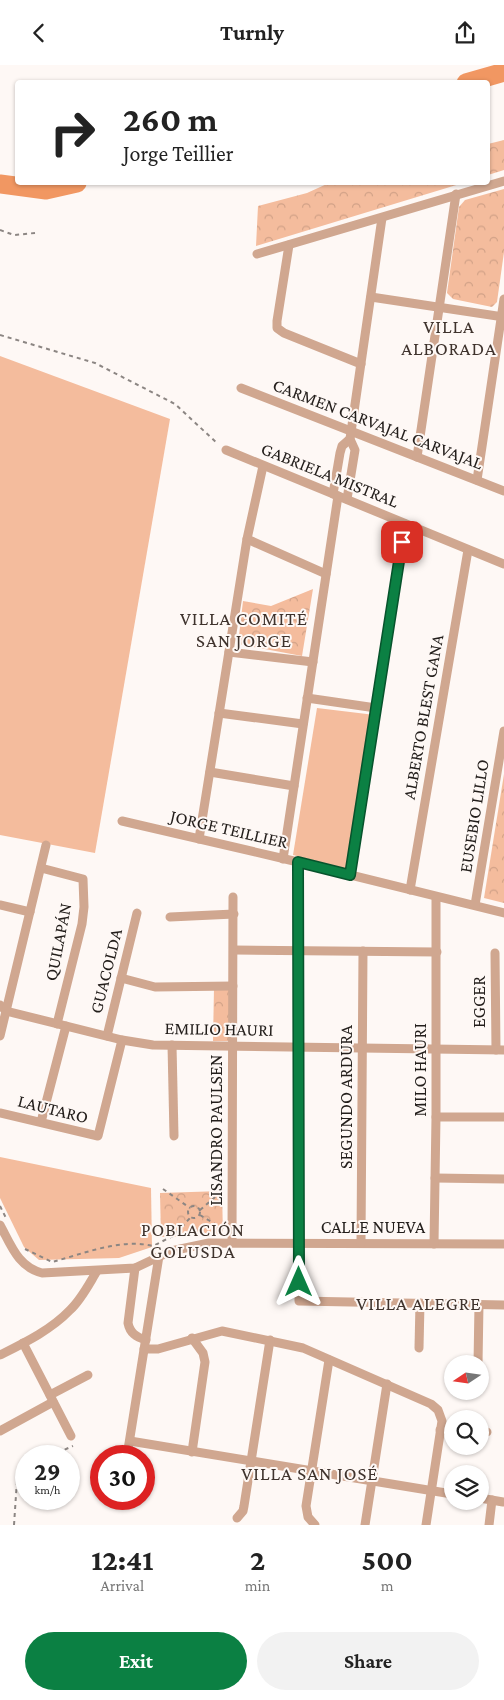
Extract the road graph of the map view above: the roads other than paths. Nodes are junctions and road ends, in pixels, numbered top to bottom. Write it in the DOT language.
graph roads {
  1 [pos="504,181"];
  2 [pos="489,185"];
  3 [pos="490,185"];
  4 [pos="456,194"];
  5 [pos="382,218"];
  6 [pos="288,245"];
  7 [pos="257,254"];
  8 [pos="371,297"];
  9 [pos="504,299"];
  10 [pos="439,307"];
  11 [pos="503,317"];
  12 [pos="361,364"];
  13 [pos="241,388"];
  14 [pos="351,435"];
  15 [pos="226,450"];
  16 [pos="417,457"];
  17 [pos="264,466"];
  18 [pos="476,480"];
  19 [pos="504,491"];
  20 [pos="339,497"];
  21 [pos="404,524"];
  22 [pos="247,539"];
  23 [pos="468,549"];
  24 [pos="504,564"];
  25 [pos="326,574"];
  26 [pos="229,652"];
  27 [pos="312,662"];
  28 [pos="307,698"];
  29 [pos="376,708"];
  30 [pos="219,713"];
  31 [pos="303,724"];
  32 [pos="504,731"];
  33 [pos="210,772"];
  34 [pos="294,786"];
  35 [pos="122,821"];
  36 [pos="199,839"];
  37 [pos="46,845"];
  38 [pos="284,859"];
  39 [pos="298,862"];
  40 [pos="41,869"];
  41 [pos="350,875"];
  42 [pos="410,890"];
  43 [pos="233,897"];
  44 [pos="436,897"];
  45 [pos="0,905"];
  46 [pos="475,905"];
  47 [pos="30,912"];
  48 [pos="137,913"];
  49 [pos="504,913"];
  50 [pos="234,914"];
  51 [pos="170,917"];
  52 [pos="234,950"];
  53 [pos="298,950"];
  54 [pos="363,951"];
  55 [pos="437,952"];
  56 [pos="495,953"];
  57 [pos="121,978"];
  58 [pos="233,986"];
  59 [pos="3,1008"];
  60 [pos="62,1025"];
  61 [pos="0,1036"];
  62 [pos="107,1036"];
  63 [pos="122,1040"];
  64 [pos="172,1045"];
  65 [pos="233,1045"];
  66 [pos="299,1047"];
  67 [pos="362,1048"];
  68 [pos="436,1049"];
  69 [pos="500,1050"];
  70 [pos="0,1113"];
  71 [pos="436,1117"];
  72 [pos="504,1117"];
  73 [pos="42,1122"];
  74 [pos="174,1136"];
  75 [pos="435,1178"];
  76 [pos="504,1179"];
  77 [pos="4,1224"];
  78 [pos="232,1238"];
  79 [pos="299,1243"];
  80 [pos="361,1243"];
  81 [pos="434,1244"];
  82 [pos="504,1244"];
  83 [pos="159,1256"];
  84 [pos="136,1268"];
  85 [pos="97,1271"];
  86 [pos="420,1303"];
  87 [pos="479,1305"];
  88 [pos="504,1305"];
  89 [pos="192,1338"];
  90 [pos="270,1340"];
  91 [pos="23,1343"];
  92 [pos="145,1345"];
  93 [pos="420,1348"];
  94 [pos="0,1355"];
  95 [pos="478,1355"];
  96 [pos="330,1360"];
  97 [pos="88,1375"];
  98 [pos="387,1384"];
  99 [pos="52,1398"];
  100 [pos="440,1430"];
  101 [pos="444,1430"];
  102 [pos="0,1431"];
  103 [pos="71,1437"];
  104 [pos="130,1441"];
  105 [pos="129,1445"];
  106 [pos="192,1452"];
  107 [pos="251,1462"];
  108 [pos="311,1472"];
  109 [pos="372,1481"];
  110 [pos="432,1491"];
  111 [pos="444,1493"];
  112 [pos="489,1500"];
  113 [pos="492,1500"];
  114 [pos="503,1502"];
  115 [pos="237,1517"];
  116 [pos="315,1525"];
  117 [pos="365,1525"];
  118 [pos="426,1525"];
  119 [pos="488,1525"];
  1 -- 3 [label="street"];
  2 -- 4 [label="street"];
  4 -- 5 [label="street"];
  4 -- 10 [label="street"];
  5 -- 6 [label="street"];
  5 -- 8 [label="street"];
  6 -- 7 [label="street"];
  6 -- 12 [label="street"];
  8 -- 10 [label="street"];
  8 -- 12 [label="street"];
  9 -- 11 [label="street"];
  10 -- 11 [label="street"];
  10 -- 16 [label="street"];
  11 -- 18 [label="street"];
  12 -- 14 [label="street"];
  13 -- 14 [label="street, CARMEN CARVAJAL CARVAJAL"];
  14 -- 16 [label="street, CARMEN CARVAJAL CARVAJAL"];
  14 -- 20 [label="street"];
  14 -- 20 [label="street"];
  15 -- 17 [label="street, GABRIELA MISTRAL"];
  16 -- 18 [label="street, CARMEN CARVAJAL CARVAJAL"];
  17 -- 20 [label="street, GABRIELA MISTRAL"];
  17 -- 22 [label="street"];
  18 -- 19 [label="street, CARMEN CARVAJAL CARVAJAL"];
  20 -- 21 [label="street, GABRIELA MISTRAL"];
  20 -- 25 [label="street"];
  21 -- 23 [label="street, GABRIELA MISTRAL"];
  21 -- 29 [label="street"];
  22 -- 25 [label="street"];
  22 -- 26 [label="street"];
  23 -- 24 [label="street, GABRIELA MISTRAL"];
  23 -- 42 [label="street, ALBERTO BLEST GANA"];
  25 -- 27 [label="street"];
  26 -- 27 [label="street"];
  26 -- 30 [label="street"];
  27 -- 28 [label="street"];
  28 -- 29 [label="street"];
  28 -- 31 [label="street"];
  29 -- 41 [label="street"];
  30 -- 31 [label="street"];
  30 -- 33 [label="street"];
  31 -- 34 [label="street"];
  32 -- 46 [label="street, EUSEBIO LILLO"];
  33 -- 34 [label="street"];
  33 -- 36 [label="street"];
  34 -- 38 [label="street"];
  35 -- 36 [label="street, JORGE TEILLIER"];
  36 -- 38 [label="street, JORGE TEILLIER"];
  37 -- 40 [label="street"];
  38 -- 39 [label="street, JORGE TEILLIER"];
  39 -- 41 [label="street, JORGE TEILLIER"];
  39 -- 53 [label="street"];
  40 -- 47 [label="street"];
  40 -- 60 [label="street, QUILAPÁN"];
  41 -- 42 [label="street, JORGE TEILLIER"];
  42 -- 44 [label="street, JORGE TEILLIER"];
  43 -- 50 [label="street, LISANDRO PAULSEN"];
  44 -- 46 [label="street, JORGE TEILLIER"];
  44 -- 55 [label="street, MILO HAURI"];
  45 -- 47 [label="street"];
  46 -- 49 [label="street, JORGE TEILLIER"];
  47 -- 59 [label="street"];
  48 -- 57 [label="street, GUACOLDA"];
  50 -- 51 [label="street"];
  50 -- 52 [label="street, LISANDRO PAULSEN"];
  52 -- 53 [label="street"];
  52 -- 58 [label="street, LISANDRO PAULSEN"];
  53 -- 54 [label="street"];
  53 -- 66 [label="street"];
  54 -- 55 [label="street"];
  54 -- 67 [label="street, SEGUNDO ARDURA"];
  55 -- 68 [label="street, MILO HAURI"];
  56 -- 69 [label="street, EGGER"];
  57 -- 58 [label="street"];
  57 -- 62 [label="street, GUACOLDA"];
  58 -- 65 [label="street, LISANDRO PAULSEN"];
  59 -- 60 [label="street, EMILIO HAURI"];
  59 -- 61 [label="street"];
  60 -- 62 [label="street, EMILIO HAURI"];
  60 -- 73 [label="street, QUILAPÁN"];
  62 -- 63 [label="street, EMILIO HAURI"];
  63 -- 64 [label="street, EMILIO HAURI"];
  63 -- 73 [label="street, LAUTARO"];
  64 -- 65 [label="street, EMILIO HAURI"];
  64 -- 74 [label="street"];
  65 -- 66 [label="street, EMILIO HAURI"];
  65 -- 78 [label="street, LISANDRO PAULSEN"];
  66 -- 67 [label="street, EMILIO HAURI"];
  66 -- 79 [label="street"];
  67 -- 68 [label="street, EMILIO HAURI"];
  67 -- 80 [label="street, SEGUNDO ARDURA"];
  68 -- 69 [label="street, EMILIO HAURI"];
  68 -- 71 [label="street, MILO HAURI"];
  70 -- 73 [label="street, LAUTARO"];
  71 -- 72 [label="street"];
  71 -- 75 [label="street, MILO HAURI"];
  75 -- 76 [label="street"];
  75 -- 81 [label="street, MILO HAURI"];
  77 -- 85 [label="street, CALLE NUEVA"];
  78 -- 79 [label="street, CALLE NUEVA"];
  78 -- 83 [label="street, CALLE NUEVA"];
  79 -- 80 [label="street, CALLE NUEVA"];
  79 -- 86 [label="street"];
  80 -- 81 [label="street, CALLE NUEVA"];
  81 -- 82 [label="street, CALLE NUEVA"];
  83 -- 84 [label="street, CALLE NUEVA"];
  83 -- 92 [label="street"];
  84 -- 85 [label="street, CALLE NUEVA"];
  84 -- 92 [label="street"];
  85 -- 91 [label="street"];
  86 -- 87 [label="street"];
  86 -- 93 [label="street"];
  87 -- 88 [label="street"];
  87 -- 95 [label="street"];
  89 -- 90 [label="street"];
  89 -- 92 [label="street"];
  89 -- 106 [label="street"];
  90 -- 96 [label="street"];
  90 -- 107 [label="street"];
  91 -- 94 [label="street"];
  91 -- 99 [label="street"];
  92 -- 104 [label="street"];
  96 -- 98 [label="street"];
  96 -- 108 [label="street"];
  97 -- 99 [label="street"];
  98 -- 100 [label="street"];
  98 -- 109 [label="street"];
  99 -- 102 [label="street"];
  99 -- 103 [label="street"];
  100 -- 101 [label="street"];
  100 -- 110 [label="street"];
  104 -- 105 [label="street"];
  104 -- 106 [label="street"];
  106 -- 107 [label="street"];
  107 -- 108 [label="street"];
  107 -- 115 [label="street"];
  108 -- 109 [label="street"];
  108 -- 116 [label="street"];
  109 -- 110 [label="street"];
  109 -- 117 [label="street"];
  110 -- 111 [label="street"];
  110 -- 118 [label="street"];
  112 -- 113 [label="street"];
  113 -- 114 [label="street"];
  113 -- 119 [label="street"];
}
